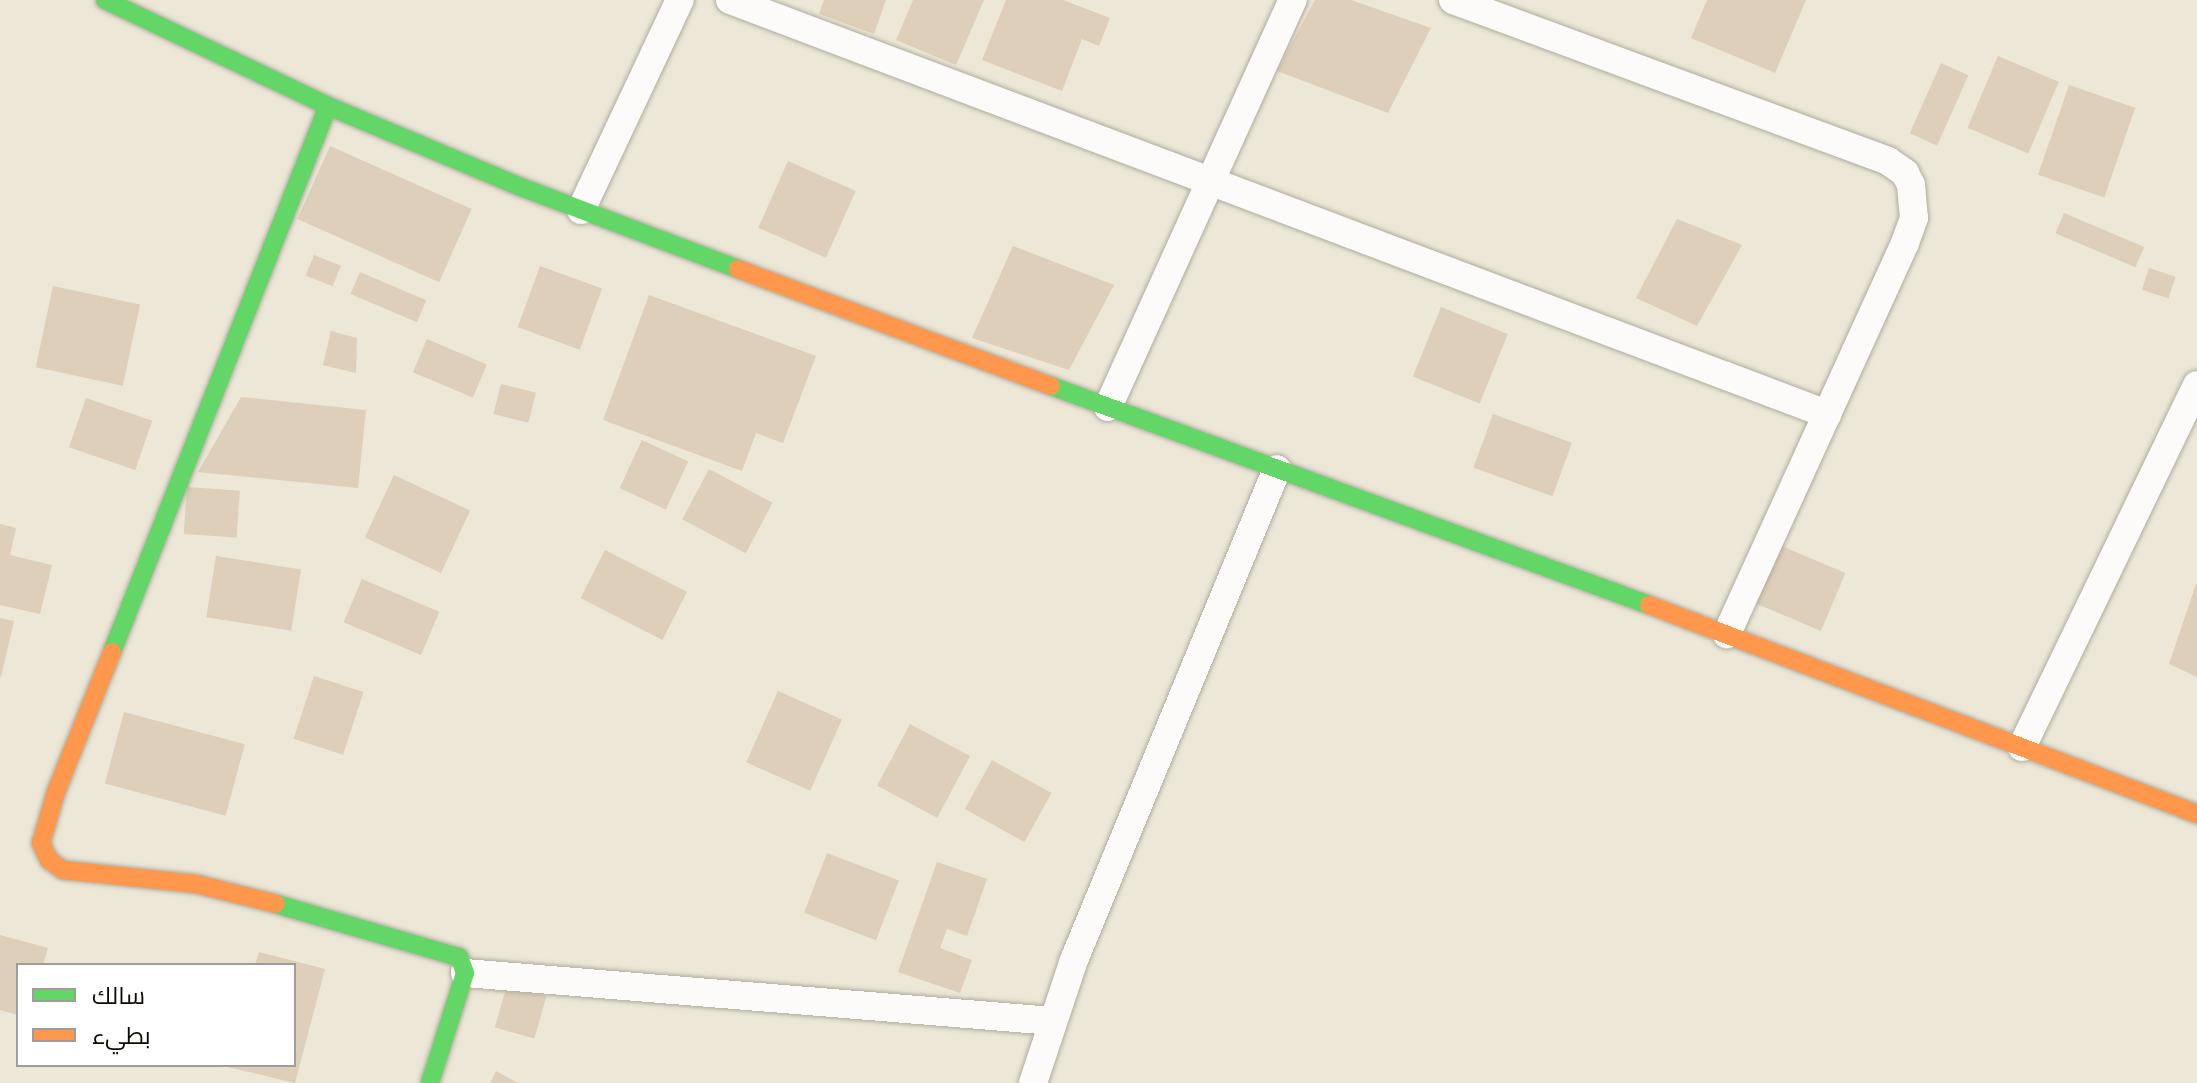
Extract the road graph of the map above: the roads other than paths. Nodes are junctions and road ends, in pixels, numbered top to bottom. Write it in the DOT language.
graph roads {
  1 [pos="105,0"];
  2 [pos="680,0"];
  3 [pos="730,0"];
  4 [pos="1293,0"];
  5 [pos="1453,0"];
  6 [pos="328,106"];
  7 [pos="1210,183"];
  8 [pos="581,210"];
  9 [pos="2197,385"];
  10 [pos="1108,407"];
  11 [pos="1827,414"];
  12 [pos="1277,469"];
  13 [pos="1727,634"];
  14 [pos="2022,747"];
  15 [pos="2197,814"];
  16 [pos="465,973"];
  17 [pos="1052,1021"];
  18 [pos="430,1083"];
  19 [pos="1033,1083"];
  1 -- 6 [label="street"];
  2 -- 8 [label="street"];
  3 -- 7 [label="street"];
  4 -- 7 [label="street"];
  5 -- 11 [label="street"];
  6 -- 8 [label="street"];
  6 -- 16 [label="street"];
  7 -- 10 [label="street"];
  7 -- 11 [label="street"];
  8 -- 10 [label="street"];
  9 -- 14 [label="street"];
  10 -- 12 [label="street"];
  11 -- 13 [label="street"];
  12 -- 13 [label="street"];
  12 -- 17 [label="street"];
  13 -- 14 [label="street"];
  14 -- 15 [label="street"];
  16 -- 17 [label="street"];
  16 -- 18 [label="street"];
  17 -- 19 [label="street"];
}
